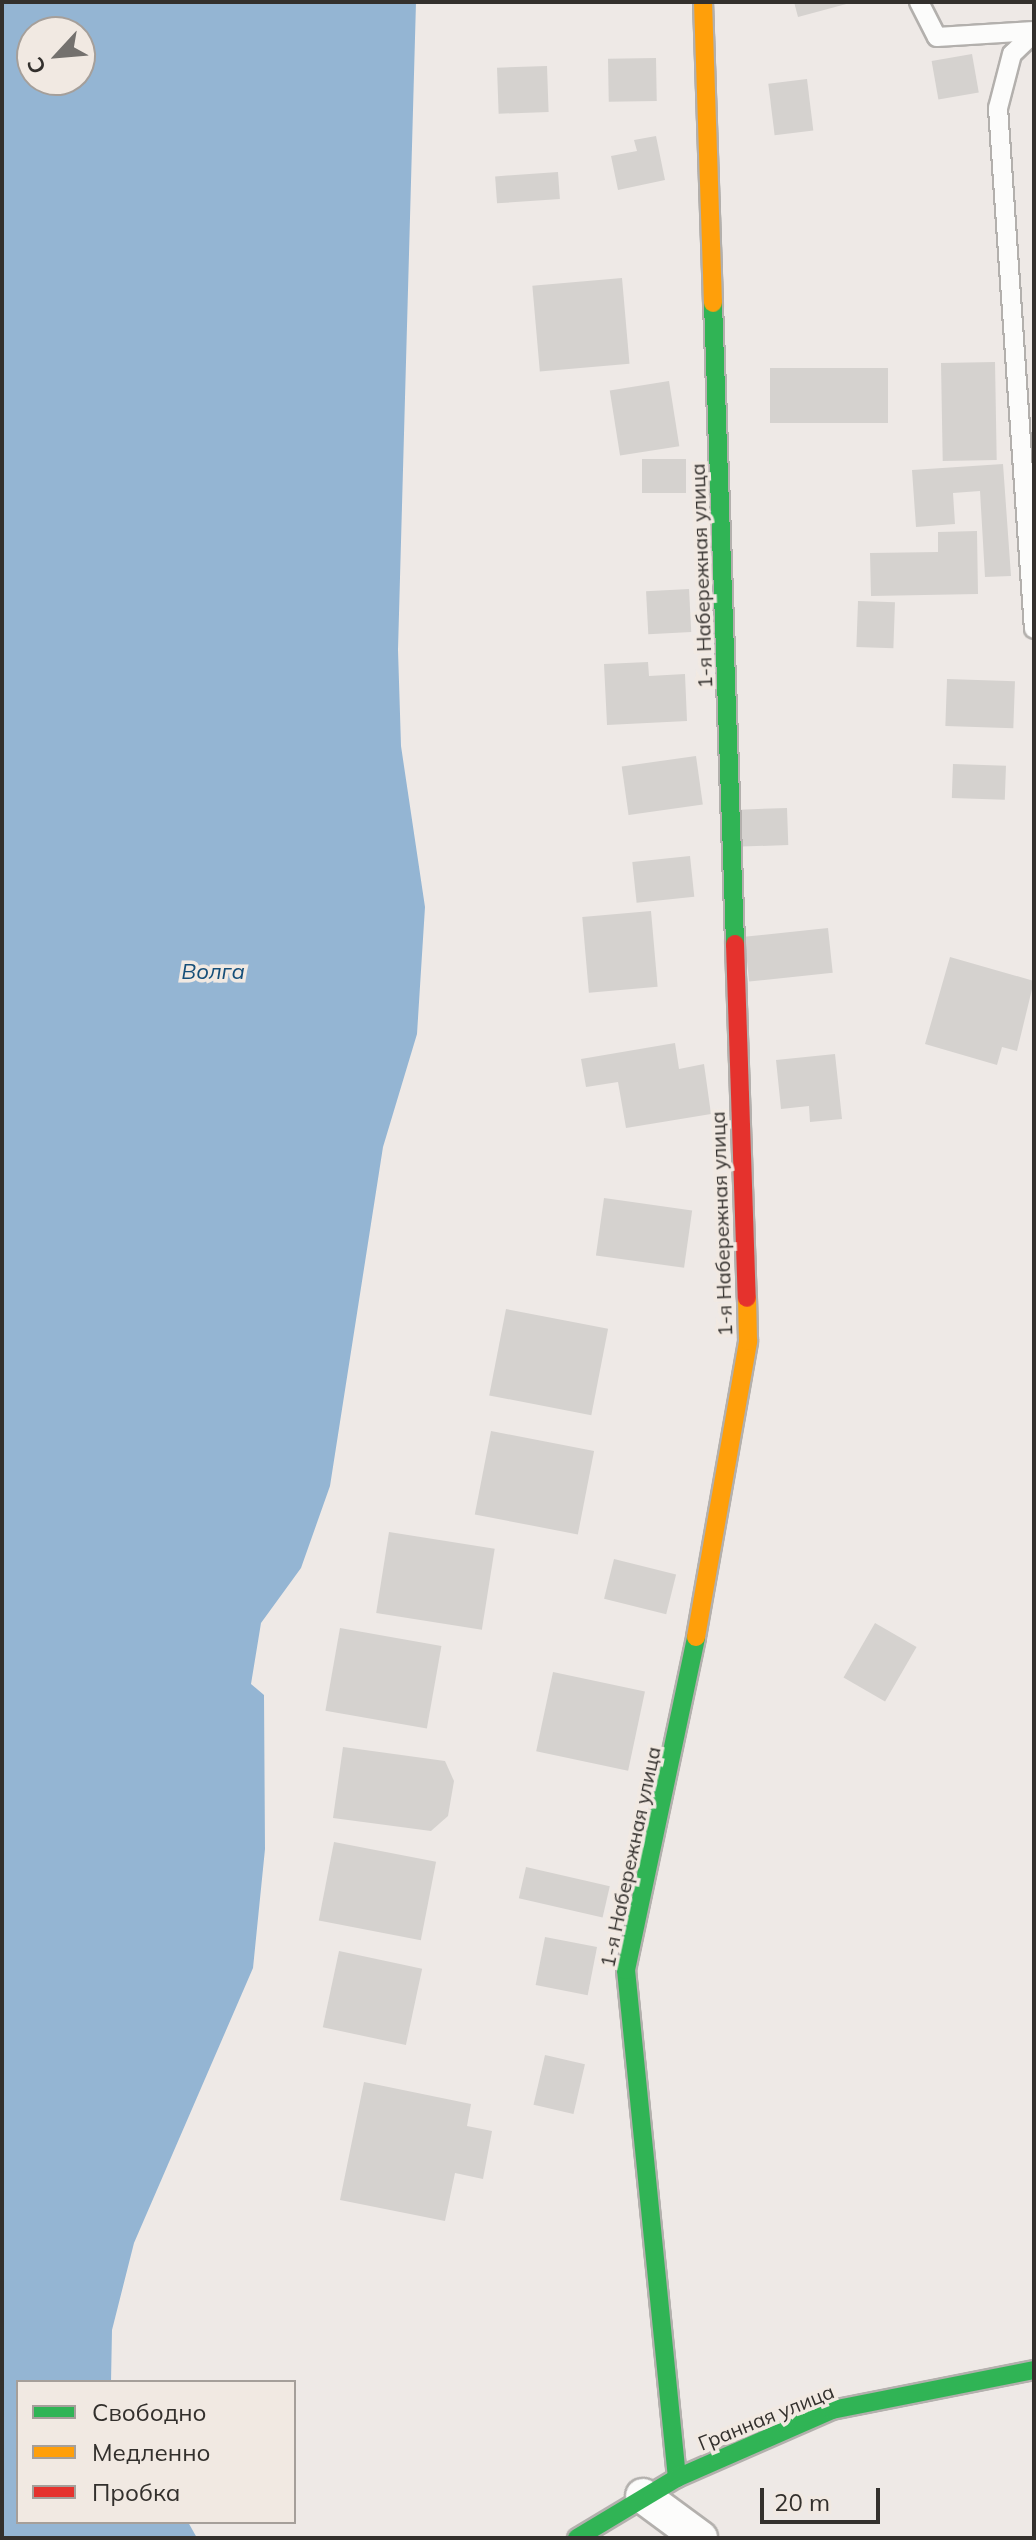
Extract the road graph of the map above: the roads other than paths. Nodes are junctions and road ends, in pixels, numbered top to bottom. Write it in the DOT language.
graph roads {
  1 [pos="703,2"];
  2 [pos="919,2"];
  3 [pos="1034,32"];
  4 [pos="1034,629"];
  5 [pos="1034,2370"];
  6 [pos="677,2478"];
  7 [pos="643,2496"];
  8 [pos="577,2538"];
  9 [pos="700,2538"];
  1 -- 6 [label="street, 1-я Набережная улица"];
  2 -- 3 [label="lane"];
  3 -- 4 [label="lane"];
  5 -- 6 [label="street, Гранная улица"];
  6 -- 7 [label="street, Гранная улица"];
  7 -- 8 [label="street, Гранная улица"];
  7 -- 9 [label="street"];
}
